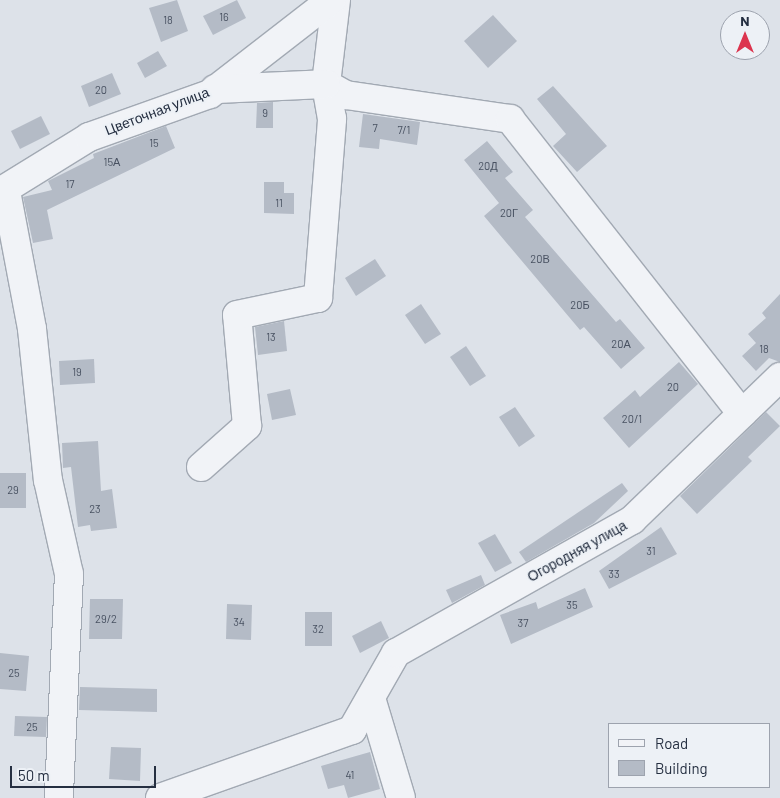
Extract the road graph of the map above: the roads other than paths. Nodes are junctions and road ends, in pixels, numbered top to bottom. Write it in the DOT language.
graph roads {
  1 [pos="331,0"];
  2 [pos="336,0"];
  3 [pos="326,84"];
  4 [pos="215,89"];
  5 [pos="3,192"];
  6 [pos="780,377"];
  7 [pos="742,414"];
  8 [pos="200,467"];
  9 [pos="371,698"];
  10 [pos="59,798"];
  11 [pos="160,798"];
  12 [pos="401,798"];
  1 -- 4 [label="street, Цветочная улица"];
  2 -- 3 [label="street"];
  3 -- 4 [label="street"];
  3 -- 7 [label="street"];
  3 -- 8 [label="street"];
  4 -- 5 [label="street, Цветочная улица"];
  5 -- 10 [label="street"];
  6 -- 7 [label="street, Огородняя улица"];
  7 -- 9 [label="street, Огородняя улица"];
  9 -- 11 [label="street"];
  9 -- 12 [label="street"];
}
